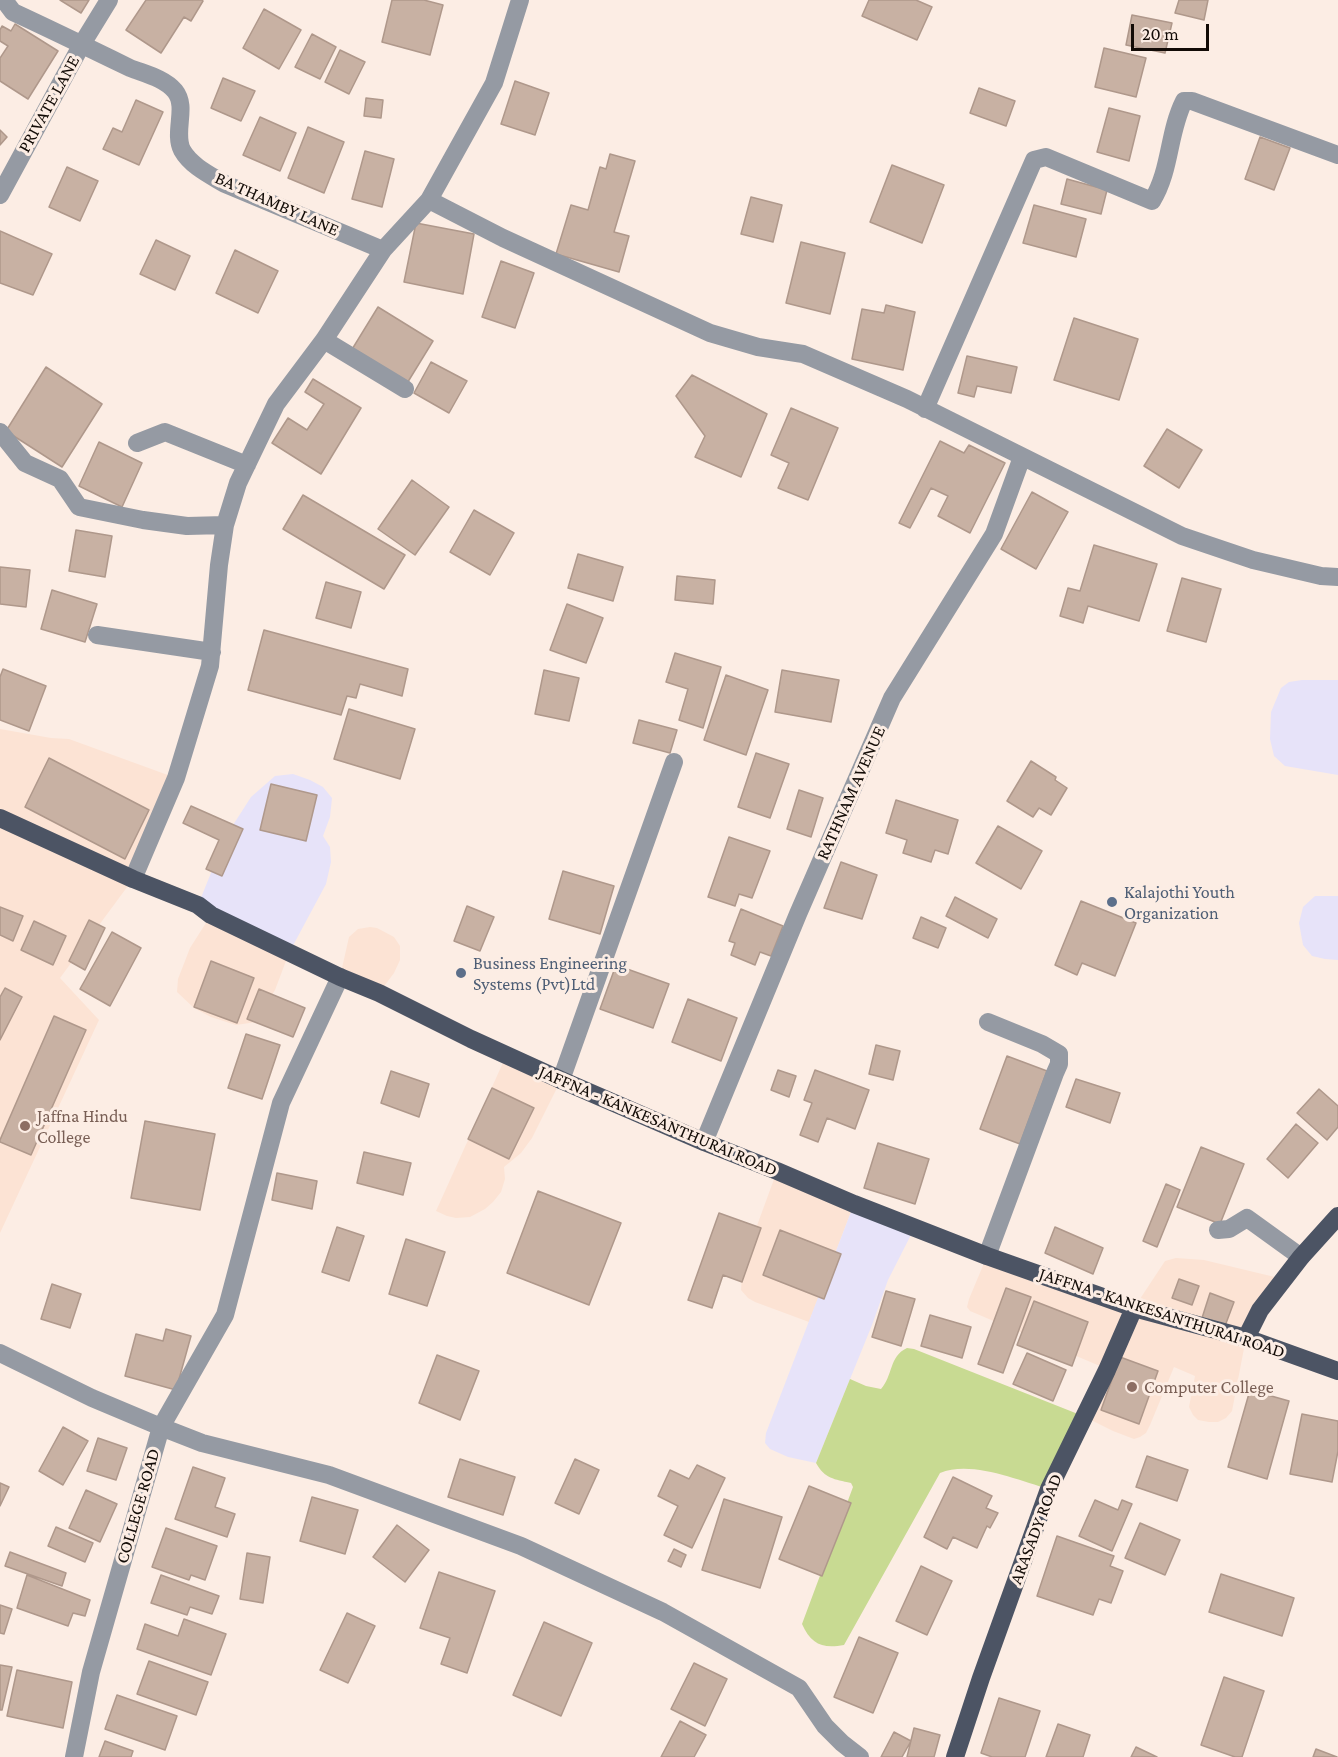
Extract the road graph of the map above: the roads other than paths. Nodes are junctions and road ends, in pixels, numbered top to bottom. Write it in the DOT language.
graph roads {
  1 [pos="4,0"];
  2 [pos="108,0"];
  3 [pos="520,0"];
  4 [pos="82,44"];
  5 [pos="1338,155"];
  6 [pos="0,195"];
  7 [pos="429,200"];
  8 [pos="383,250"];
  9 [pos="324,340"];
  10 [pos="405,389"];
  11 [pos="925,409"];
  12 [pos="0,432"];
  13 [pos="137,444"];
  14 [pos="1022,457"];
  15 [pos="247,465"];
  16 [pos="225,525"];
  17 [pos="1338,577"];
  18 [pos="97,635"];
  19 [pos="212,652"];
  20 [pos="674,762"];
  21 [pos="0,818"];
  22 [pos="133,879"];
  23 [pos="340,977"];
  24 [pos="988,1022"];
  25 [pos="561,1080"];
  26 [pos="704,1142"];
  27 [pos="1338,1216"];
  28 [pos="1218,1230"];
  29 [pos="987,1256"];
  30 [pos="1301,1257"];
  31 [pos="1134,1308"];
  32 [pos="1246,1338"];
  33 [pos="0,1353"];
  34 [pos="1338,1371"];
  35 [pos="161,1427"];
  36 [pos="74,1757"];
  37 [pos="860,1757"];
  38 [pos="955,1757"];
  1 -- 4 [label="street, BA THAMBY LANE"];
  2 -- 4 [label="street, PRIVATE LANE"];
  3 -- 7 [label="street"];
  4 -- 6 [label="street, PRIVATE LANE"];
  4 -- 8 [label="street, BA THAMBY LANE"];
  5 -- 11 [label="street"];
  7 -- 8 [label="street"];
  7 -- 11 [label="street"];
  8 -- 9 [label="street"];
  9 -- 10 [label="street"];
  9 -- 15 [label="street"];
  11 -- 14 [label="street"];
  12 -- 16 [label="street"];
  13 -- 15 [label="street"];
  14 -- 17 [label="street"];
  14 -- 26 [label="street, RATHNAM AVENUE"];
  15 -- 16 [label="street"];
  16 -- 19 [label="street"];
  18 -- 19 [label="street"];
  19 -- 22 [label="street"];
  20 -- 25 [label="street"];
  21 -- 22 [label="main road, JAFFNA - KANKESANTHURAI ROAD"];
  22 -- 23 [label="main road, JAFFNA - KANKESANTHURAI ROAD"];
  23 -- 25 [label="main road, JAFFNA - KANKESANTHURAI ROAD"];
  23 -- 35 [label="street"];
  24 -- 29 [label="street"];
  25 -- 26 [label="main road, JAFFNA - KANKESANTHURAI ROAD"];
  26 -- 29 [label="main road, JAFFNA - KANKESANTHURAI ROAD"];
  27 -- 30 [label="main road"];
  28 -- 30 [label="street"];
  29 -- 31 [label="main road, JAFFNA - KANKESANTHURAI ROAD"];
  30 -- 32 [label="main road"];
  31 -- 32 [label="main road, JAFFNA - KANKESANTHURAI ROAD"];
  31 -- 38 [label="main road, ARASADY ROAD"];
  32 -- 34 [label="main road, JAFFNA - KANKESANTHURAI ROAD"];
  33 -- 35 [label="street, COLLEGE ROAD"];
  35 -- 36 [label="street, COLLEGE ROAD"];
  35 -- 37 [label="street"];
}
